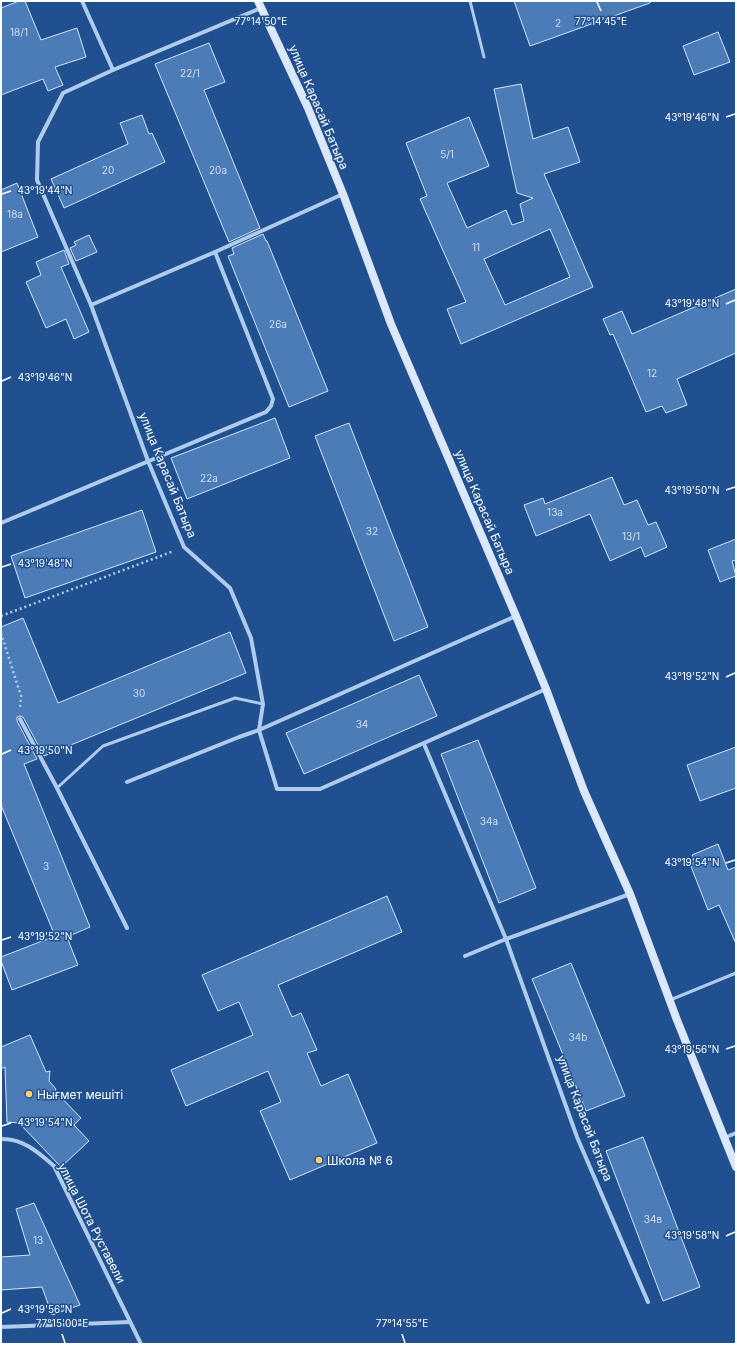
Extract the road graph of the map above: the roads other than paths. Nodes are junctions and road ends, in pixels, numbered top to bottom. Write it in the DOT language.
graph roads {
  1 [pos="82,1"];
  2 [pos="470,1"];
  3 [pos="260,4"];
  4 [pos="484,57"];
  5 [pos="113,70"];
  6 [pos="343,194"];
  7 [pos="215,252"];
  8 [pos="91,305"];
  9 [pos="148,461"];
  10 [pos="1,523"];
  11 [pos="516,616"];
  12 [pos="546,689"];
  13 [pos="263,704"];
  14 [pos="20,719"];
  15 [pos="260,730"];
  16 [pos="424,744"];
  17 [pos="127,782"];
  18 [pos="57,788"];
  19 [pos="630,894"];
  20 [pos="127,928"];
  21 [pos="506,939"];
  22 [pos="465,956"];
  23 [pos="736,973"];
  24 [pos="670,1000"];
  25 [pos="736,1133"];
  26 [pos="724,1138"];
  27 [pos="1,1139"];
  28 [pos="736,1167"];
  29 [pos="648,1302"];
  30 [pos="130,1322"];
  31 [pos="1,1327"];
  32 [pos="141,1344"];
  1 -- 5 [label="street"];
  2 -- 4 [label="lane"];
  3 -- 5 [label="street, улица Карасай Батыра"];
  3 -- 6 [label="main road, улица Карасай Батыра"];
  5 -- 8 [label="street, улица Карасай Батыра"];
  6 -- 7 [label="street"];
  6 -- 11 [label="main road, улица Карасай Батыра"];
  7 -- 8 [label="street"];
  7 -- 9 [label="street"];
  8 -- 9 [label="street, улица Карасай Батыра"];
  9 -- 10 [label="street"];
  9 -- 13 [label="street, улица Карасай Батыра"];
  11 -- 12 [label="main road, улица Карасай Батыра"];
  11 -- 15 [label="street"];
  12 -- 16 [label="street, улица Карасай Батыра"];
  12 -- 19 [label="main road, улица Карасай Батыра"];
  13 -- 15 [label="street, улица Карасай Батыра"];
  13 -- 18 [label="lane"];
  14 -- 18 [label="street"];
  15 -- 16 [label="street, улица Карасай Батыра"];
  15 -- 17 [label="street"];
  16 -- 21 [label="street, улица Карасай Батыра"];
  18 -- 20 [label="street"];
  19 -- 21 [label="street"];
  19 -- 24 [label="main road, улица Карасай Батыра"];
  21 -- 22 [label="street"];
  21 -- 29 [label="street, улица Карасай Батыра"];
  23 -- 24 [label="lane"];
  24 -- 26 [label="main road, улица Карасай Батыра"];
  25 -- 26 [label="street"];
  26 -- 28 [label="main road, улица Карасай Батыра"];
  27 -- 30 [label="street, улица Шота Руставели"];
  30 -- 31 [label="street"];
  30 -- 32 [label="street, улица Шота Руставели"];
}
